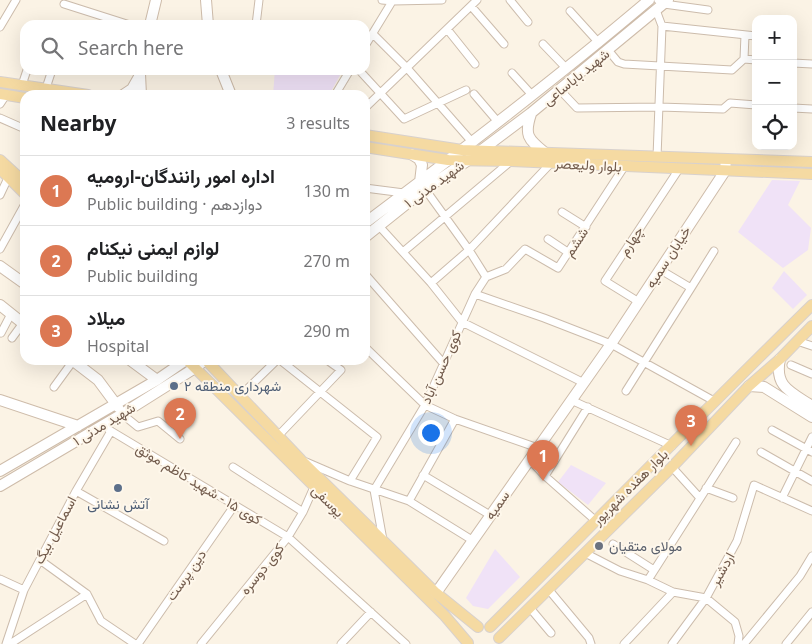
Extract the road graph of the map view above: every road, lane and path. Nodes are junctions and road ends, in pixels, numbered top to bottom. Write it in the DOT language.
graph roads {
  1 [pos="16,0"];
  2 [pos="156,0"];
  3 [pos="206,0"];
  4 [pos="259,0"];
  5 [pos="382,0"];
  6 [pos="422,0"];
  7 [pos="442,0"];
  8 [pos="477,0"];
  9 [pos="510,0"];
  10 [pos="649,0"];
  11 [pos="393,1"];
  12 [pos="64,4"];
  13 [pos="661,4"];
  14 [pos="471,6"];
  15 [pos="570,10"];
  16 [pos="708,10"];
  17 [pos="114,20"];
  18 [pos="151,20"];
  19 [pos="208,20"];
  20 [pos="257,20"];
  21 [pos="528,22"];
  22 [pos="662,26"];
  23 [pos="0,27"];
  24 [pos="447,29"];
  25 [pos="373,34"];
  26 [pos="745,35"];
  27 [pos="752,36"];
  28 [pos="370,38"];
  29 [pos="599,43"];
  30 [pos="504,44"];
  31 [pos="543,44"];
  32 [pos="608,50"];
  33 [pos="744,58"];
  34 [pos="752,59"];
  35 [pos="797,63"];
  36 [pos="475,64"];
  37 [pos="812,64"];
  38 [pos="662,66"];
  39 [pos="407,68"];
  40 [pos="566,68"];
  41 [pos="512,73"];
  42 [pos="25,75"];
  43 [pos="50,75"];
  44 [pos="139,75"];
  45 [pos="140,75"];
  46 [pos="223,75"];
  47 [pos="347,75"];
  48 [pos="364,75"];
  49 [pos="0,82"];
  50 [pos="22,85"];
  51 [pos="46,88"];
  52 [pos="58,90"];
  53 [pos="130,90"];
  54 [pos="141,90"];
  55 [pos="229,90"];
  56 [pos="338,90"];
  57 [pos="466,90"];
  58 [pos="560,90"];
  59 [pos="381,92"];
  60 [pos="3,94"];
  61 [pos="474,94"];
  62 [pos="532,95"];
  63 [pos="20,97"];
  64 [pos="370,103"];
  65 [pos="0,104"];
  66 [pos="438,104"];
  67 [pos="752,105"];
  68 [pos="659,107"];
  69 [pos="797,108"];
  70 [pos="812,109"];
  71 [pos="531,113"];
  72 [pos="0,118"];
  73 [pos="498,122"];
  74 [pos="20,127"];
  75 [pos="370,136"];
  76 [pos="472,142"];
  77 [pos="370,148"];
  78 [pos="462,150"];
  79 [pos="481,150"];
  80 [pos="544,152"];
  81 [pos="408,153"];
  82 [pos="657,157"];
  83 [pos="726,159"];
  84 [pos="0,160"];
  85 [pos="448,160"];
  86 [pos="511,160"];
  87 [pos="466,161"];
  88 [pos="812,162"];
  89 [pos="551,163"];
  90 [pos="624,167"];
  91 [pos="0,169"];
  92 [pos="679,169"];
  93 [pos="725,170"];
  94 [pos="812,174"];
  95 [pos="8,178"];
  96 [pos="20,178"];
  97 [pos="423,185"];
  98 [pos="20,189"];
  99 [pos="370,189"];
  100 [pos="404,193"];
  101 [pos="0,195"];
  102 [pos="562,212"];
  103 [pos="20,213"];
  104 [pos="445,216"];
  105 [pos="370,219"];
  106 [pos="379,226"];
  107 [pos="586,226"];
  108 [pos="370,233"];
  109 [pos="548,239"];
  110 [pos="0,248"];
  111 [pos="469,250"];
  112 [pos="714,251"];
  113 [pos="403,252"];
  114 [pos="570,253"];
  115 [pos="0,266"];
  116 [pos="660,269"];
  117 [pos="486,277"];
  118 [pos="20,280"];
  119 [pos="370,280"];
  120 [pos="431,283"];
  121 [pos="691,288"];
  122 [pos="474,294"];
  123 [pos="638,302"];
  124 [pos="0,305"];
  125 [pos="812,305"];
  126 [pos="11,314"];
  127 [pos="20,321"];
  128 [pos="462,322"];
  129 [pos="812,326"];
  130 [pos="20,329"];
  131 [pos="1,333"];
  132 [pos="12,338"];
  133 [pos="797,340"];
  134 [pos="611,344"];
  135 [pos="812,346"];
  136 [pos="370,352"];
  137 [pos="780,359"];
  138 [pos="644,362"];
  139 [pos="444,364"];
  140 [pos="69,365"];
  141 [pos="78,365"];
  142 [pos="137,365"];
  143 [pos="179,365"];
  144 [pos="192,365"];
  145 [pos="199,365"];
  146 [pos="210,365"];
  147 [pos="273,365"];
  148 [pos="284,365"];
  149 [pos="334,365"];
  150 [pos="791,365"];
  151 [pos="195,368"];
  152 [pos="812,374"];
  153 [pos="157,380"];
  154 [pos="584,383"];
  155 [pos="749,386"];
  156 [pos="54,387"];
  157 [pos="626,391"];
  158 [pos="320,393"];
  159 [pos="240,396"];
  160 [pos="0,400"];
  161 [pos="571,400"];
  162 [pos="714,401"];
  163 [pos="115,403"];
  164 [pos="425,405"];
  165 [pos="812,406"];
  166 [pos="588,407"];
  167 [pos="122,414"];
  168 [pos="96,415"];
  169 [pos="251,415"];
  170 [pos="812,417"];
  171 [pos="455,419"];
  172 [pos="78,426"];
  173 [pos="107,428"];
  174 [pos="772,430"];
  175 [pos="278,436"];
  176 [pos="812,437"];
  177 [pos="180,439"];
  178 [pos="736,442"];
  179 [pos="672,446"];
  180 [pos="538,448"];
  181 [pos="809,450"];
  182 [pos="760,452"];
  183 [pos="530,459"];
  184 [pos="301,460"];
  185 [pos="233,467"];
  186 [pos="672,467"];
  187 [pos="0,471"];
  188 [pos="794,472"];
  189 [pos="423,475"];
  190 [pos="545,476"];
  191 [pos="350,481"];
  192 [pos="812,481"];
  193 [pos="0,486"];
  194 [pos="314,487"];
  195 [pos="706,488"];
  196 [pos="76,490"];
  197 [pos="374,490"];
  198 [pos="700,498"];
  199 [pos="733,498"];
  200 [pos="782,498"];
  201 [pos="409,501"];
  202 [pos="234,506"];
  203 [pos="812,511"];
  204 [pos="303,512"];
  205 [pos="490,515"];
  206 [pos="596,521"];
  207 [pos="288,538"];
  208 [pos="579,538"];
  209 [pos="383,540"];
  210 [pos="472,540"];
  211 [pos="164,541"];
  212 [pos="613,544"];
  213 [pos="587,551"];
  214 [pos="812,556"];
  215 [pos="40,560"];
  216 [pos="654,570"];
  217 [pos="0,579"];
  218 [pos="648,580"];
  219 [pos="24,590"];
  220 [pos="550,590"];
  221 [pos="673,592"];
  222 [pos="436,593"];
  223 [pos="87,594"];
  224 [pos="706,598"];
  225 [pos="452,607"];
  226 [pos="530,608"];
  227 [pos="371,612"];
  228 [pos="812,612"];
  229 [pos="445,616"];
  230 [pos="478,626"];
  231 [pos="490,627"];
  232 [pos="551,633"];
  233 [pos="499,641"];
  234 [pos="468,643"];
  235 [pos="8,644"];
  236 [pos="137,644"];
  237 [pos="201,644"];
  238 [pos="341,644"];
  239 [pos="406,644"];
  240 [pos="591,644"];
  241 [pos="624,644"];
  242 [pos="672,644"];
  243 [pos="738,644"];
  244 [pos="744,644"];
  245 [pos="786,644"];
  1 -- 23 [label="street"];
  2 -- 18 [label="main road"];
  3 -- 19 [label="main road"];
  4 -- 20 [label="street"];
  5 -- 11 [label="street"];
  6 -- 7 [label="street"];
  6 -- 11 [label="street"];
  8 -- 14 [label="street"];
  9 -- 21 [label="street"];
  10 -- 29 [label="main road, شهید باباساعی"];
  11 -- 25 [label="street"];
  12 -- 17 [label="street"];
  13 -- 16 [label="street"];
  13 -- 22 [label="street"];
  13 -- 32 [label="main road, شهید باباساعی"];
  14 -- 24 [label="street"];
  14 -- 30 [label="street"];
  15 -- 29 [label="street"];
  22 -- 26 [label="street"];
  22 -- 38 [label="street"];
  24 -- 36 [label="street"];
  24 -- 39 [label="street"];
  25 -- 28 [label="street"];
  25 -- 39 [label="street"];
  26 -- 27 [label="street"];
  26 -- 33 [label="street"];
  29 -- 40 [label="main road, شهید باباساعی"];
  31 -- 40 [label="street"];
  32 -- 38 [label="street"];
  32 -- 58 [label="main road, شهید باباساعی"];
  33 -- 34 [label="street"];
  33 -- 38 [label="street"];
  35 -- 37 [label="street"];
  38 -- 68 [label="street"];
  39 -- 59 [label="street"];
  39 -- 66 [label="street"];
  40 -- 62 [label="main road, شهید باباساعی"];
  41 -- 62 [label="street"];
  42 -- 50 [label="street"];
  43 -- 51 [label="street"];
  44 -- 53 [label="main road"];
  45 -- 54 [label="main road"];
  46 -- 55 [label="main road"];
  47 -- 56 [label="street"];
  48 -- 59 [label="street"];
  49 -- 50 [label="main road"];
  50 -- 51 [label="main road"];
  51 -- 52 [label="main road"];
  57 -- 66 [label="street"];
  58 -- 68 [label="street"];
  58 -- 71 [label="main road, شهید باباساعی"];
  59 -- 64 [label="street"];
  59 -- 66 [label="street"];
  60 -- 63 [label="main road"];
  60 -- 65 [label="street"];
  61 -- 73 [label="street"];
  62 -- 73 [label="main road, شهید باباساعی"];
  66 -- 76 [label="street"];
  67 -- 68 [label="street"];
  68 -- 82 [label="street"];
  69 -- 70 [label="street"];
  71 -- 79 [label="main road, شهید باباساعی"];
  71 -- 80 [label="main road"];
  72 -- 74 [label="street"];
  73 -- 76 [label="main road, شهید باباساعی"];
  75 -- 78 [label="main road, بلوار ولیعصر"];
  76 -- 78 [label="main road, شهید باباساعی"];
  77 -- 81 [label="main road, بلوار ولیعصر"];
  78 -- 79 [label="main road, بلوار ولیعصر"];
  78 -- 85 [label="main road, شهید مدنی ۱"];
  79 -- 80 [label="main road, بلوار ولیعصر"];
  79 -- 87 [label="main road, شهید مدنی ۱"];
  80 -- 82 [label="main road, بلوار ولیعصر"];
  81 -- 85 [label="main road, بلوار ولیعصر"];
  81 -- 97 [label="main road"];
  82 -- 83 [label="main road, بلوار ولیعصر"];
  83 -- 88 [label="main road, بلوار ولیعصر"];
  83 -- 93 [label="main road"];
  84 -- 96 [label="main road"];
  85 -- 87 [label="main road, بلوار ولیعصر"];
  85 -- 97 [label="main road, شهید مدنی ۱"];
  86 -- 87 [label="main road, بلوار ولیعصر"];
  86 -- 89 [label="main road, بلوار ولیعصر"];
  86 -- 104 [label="street"];
  87 -- 97 [label="main road, شهید مدنی ۱"];
  89 -- 90 [label="main road, بلوار ولیعصر"];
  89 -- 111 [label="street"];
  90 -- 92 [label="main road, بلوار ولیعصر"];
  90 -- 107 [label="street, ششم"];
  91 -- 95 [label="main road"];
  92 -- 93 [label="main road, بلوار ولیعصر"];
  92 -- 123 [label="street, چهارم"];
  93 -- 94 [label="main road, بلوار ولیعصر"];
  93 -- 116 [label="main road, خیابان سمیه"];
  95 -- 98 [label="main road"];
  95 -- 101 [label="street"];
  97 -- 100 [label="main road, شهید مدنی ۱"];
  97 -- 104 [label="street"];
  97 -- 106 [label="main road, شهید مدنی ۱"];
  99 -- 100 [label="street"];
  100 -- 105 [label="main road, شهید مدنی ۱"];
  102 -- 107 [label="street"];
  103 -- 110 [label="street"];
  104 -- 111 [label="street"];
  104 -- 113 [label="street"];
  106 -- 108 [label="main road, شهید مدنی ۱"];
  106 -- 113 [label="street"];
  107 -- 114 [label="street, ششم"];
  109 -- 114 [label="street"];
  111 -- 117 [label="street"];
  111 -- 120 [label="street"];
  112 -- 121 [label="street"];
  113 -- 120 [label="street"];
  114 -- 117 [label="street, ششم"];
  115 -- 118 [label="main road"];
  116 -- 121 [label="street"];
  116 -- 123 [label="main road, خیابان سمیه"];
  117 -- 122 [label="street, کوی حسن آباد"];
  119 -- 139 [label="street"];
  120 -- 128 [label="street"];
  121 -- 138 [label="street"];
  122 -- 128 [label="street, کوی حسن آباد"];
  122 -- 134 [label="street"];
  123 -- 134 [label="main road, خیابان سمیه"];
  124 -- 126 [label="main road"];
  125 -- 162 [label="main road, بلوار هفده شهریور"];
  126 -- 127 [label="main road"];
  126 -- 131 [label="street"];
  128 -- 139 [label="street, کوی حسن آباد"];
  128 -- 154 [label="street"];
  129 -- 133 [label="main road, بلوار هفده شهریور"];
  130 -- 132 [label="street"];
  133 -- 135 [label="street"];
  133 -- 137 [label="main road, بلوار هفده شهریور"];
  134 -- 138 [label="street"];
  134 -- 154 [label="main road, سمیه"];
  136 -- 164 [label="street"];
  137 -- 155 [label="main road, بلوار هفده شهریور"];
  137 -- 165 [label="main road"];
  138 -- 157 [label="street"];
  138 -- 162 [label="street"];
  139 -- 164 [label="street, کوی حسن آباد"];
  140 -- 156 [label="street"];
  141 -- 163 [label="main road"];
  142 -- 153 [label="main road"];
  143 -- 153 [label="main road, شهید مدنی ۱"];
  144 -- 151 [label="main road, یوسفی"];
  145 -- 151 [label="main road, شهید مدنی ۱"];
  146 -- 159 [label="main road, یوسفی"];
  147 -- 159 [label="street"];
  148 -- 158 [label="street"];
  149 -- 158 [label="street"];
  150 -- 152 [label="street"];
  151 -- 167 [label="main road, شهید مدنی ۱"];
  151 -- 169 [label="main road, یوسفی"];
  153 -- 163 [label="main road, شهید مدنی ۱"];
  154 -- 161 [label="main road, سمیه"];
  155 -- 170 [label="main road"];
  155 -- 186 [label="main road, بلوار هفده شهریور"];
  158 -- 175 [label="street"];
  158 -- 191 [label="street"];
  159 -- 169 [label="main road, یوسفی"];
  160 -- 172 [label="main road"];
  161 -- 166 [label="street"];
  161 -- 180 [label="main road, سمیه"];
  162 -- 179 [label="main road, بلوار هفده شهریور"];
  163 -- 167 [label="main road"];
  163 -- 168 [label="main road, شهید مدنی ۱"];
  164 -- 171 [label="street"];
  164 -- 197 [label="street, کوی حسن آباد"];
  166 -- 179 [label="street"];
  166 -- 190 [label="street"];
  167 -- 173 [label="main road, شهید مدنی ۱"];
  167 -- 177 [label="street"];
  168 -- 172 [label="main road, شهید مدنی ۱"];
  168 -- 173 [label="main road"];
  169 -- 175 [label="main road, یوسفی"];
  169 -- 194 [label="main road, یوسفی"];
  171 -- 180 [label="street"];
  171 -- 189 [label="street"];
  172 -- 187 [label="main road, شهید مدنی ۱"];
  173 -- 193 [label="main road, شهید مدنی ۱"];
  173 -- 196 [label="street, اسماعیل بیگ"];
  173 -- 202 [label="street, کوی ۱۵ - شهید کاظم موثق"];
  174 -- 181 [label="street"];
  175 -- 184 [label="main road, یوسفی"];
  176 -- 181 [label="street"];
  178 -- 195 [label="street"];
  179 -- 206 [label="main road, بلوار هفده شهریور"];
  180 -- 183 [label="main road, سمیه"];
  181 -- 188 [label="street"];
  182 -- 188 [label="street"];
  183 -- 190 [label="street"];
  183 -- 205 [label="main road, سمیه"];
  184 -- 191 [label="street"];
  184 -- 209 [label="main road, یوسفی"];
  185 -- 204 [label="street"];
  186 -- 198 [label="street"];
  186 -- 213 [label="main road, بلوار هفده شهریور"];
  188 -- 192 [label="street"];
  188 -- 200 [label="street"];
  189 -- 201 [label="street"];
  189 -- 205 [label="street"];
  190 -- 206 [label="street"];
  191 -- 197 [label="street"];
  194 -- 204 [label="street, کوی دوسره"];
  194 -- 229 [label="main road, یوسفی"];
  195 -- 198 [label="street"];
  195 -- 199 [label="street"];
  196 -- 211 [label="street"];
  196 -- 215 [label="street, اسماعیل بیگ"];
  197 -- 201 [label="street"];
  197 -- 209 [label="street"];
  198 -- 216 [label="street"];
  200 -- 203 [label="street"];
  200 -- 224 [label="street, اردشیر"];
  201 -- 210 [label="street"];
  202 -- 207 [label="street, کوی ۱۵ - شهید کاظم موثق"];
  202 -- 236 [label="street, دین پرست"];
  204 -- 207 [label="street, کوی دوسره"];
  205 -- 210 [label="main road, سمیه"];
  206 -- 208 [label="main road, بلوار هفده شهریور"];
  207 -- 227 [label="street, کوی ۱۵ - شهید کاظم موثق"];
  207 -- 237 [label="street, کوی دوسره"];
  208 -- 213 [label="main road"];
  208 -- 231 [label="main road, بلوار هفده شهریور"];
  209 -- 222 [label="main road, یوسفی"];
  210 -- 222 [label="main road, سمیه"];
  212 -- 216 [label="street"];
  213 -- 218 [label="street"];
  213 -- 220 [label="main road, بلوار هفده شهریور"];
  214 -- 244 [label="street"];
  215 -- 219 [label="street, اسماعیل بیگ"];
  215 -- 223 [label="street"];
  216 -- 218 [label="street"];
  217 -- 219 [label="street"];
  218 -- 221 [label="street"];
  219 -- 235 [label="street, اسماعیل بیگ"];
  220 -- 226 [label="main road, بلوار هفده شهریور"];
  220 -- 240 [label="street"];
  221 -- 224 [label="street"];
  221 -- 241 [label="street"];
  222 -- 225 [label="main road, یوسفی"];
  223 -- 235 [label="street"];
  223 -- 236 [label="street"];
  224 -- 242 [label="street, اردشیر"];
  224 -- 243 [label="street"];
  225 -- 229 [label="main road"];
  225 -- 230 [label="main road, یوسفی"];
  226 -- 232 [label="street"];
  226 -- 233 [label="main road, بلوار هفده شهریور"];
  227 -- 238 [label="street"];
  227 -- 239 [label="street, کوی ۱۵ - شهید کاظم موثق"];
  228 -- 245 [label="street"];
  229 -- 234 [label="main road, یوسفی"];
  230 -- 231 [label="main road"];
  230 -- 234 [label="main road"];
  231 -- 233 [label="main road"];
}
